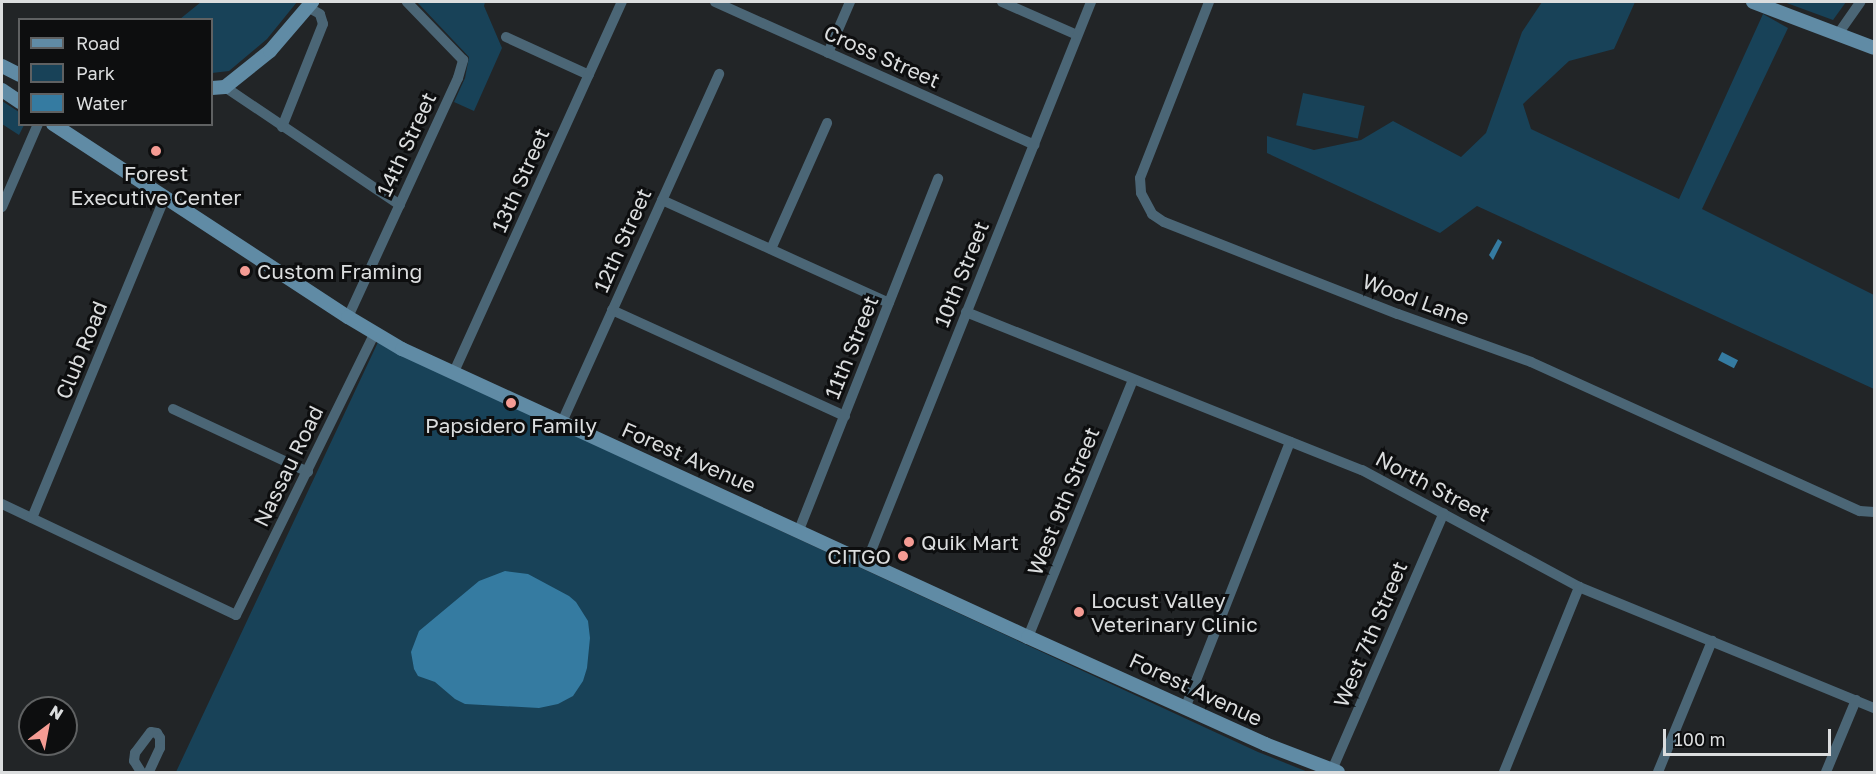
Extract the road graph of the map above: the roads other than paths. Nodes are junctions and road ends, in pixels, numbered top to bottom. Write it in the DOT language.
graph roads {
  1 [pos="407,2"];
  2 [pos="622,2"];
  3 [pos="715,2"];
  4 [pos="850,2"];
  5 [pos="1002,2"];
  6 [pos="1091,2"];
  7 [pos="1209,2"];
  8 [pos="1753,2"];
  9 [pos="1860,2"];
  10 [pos="311,5"];
  11 [pos="1838,34"];
  12 [pos="1077,35"];
  13 [pos="506,37"];
  14 [pos="1875,48"];
  15 [pos="828,53"];
  16 [pos="2,66"];
  17 [pos="18,74"];
  18 [pos="719,74"];
  19 [pos="589,75"];
  20 [pos="218,88"];
  21 [pos="2,90"];
  22 [pos="18,101"];
  23 [pos="827,123"];
  24 [pos="37,126"];
  25 [pos="56,126"];
  26 [pos="282,127"];
  27 [pos="1034,145"];
  28 [pos="938,179"];
  29 [pos="165,197"];
  30 [pos="662,200"];
  31 [pos="400,206"];
  32 [pos="2,207"];
  33 [pos="771,249"];
  34 [pos="889,303"];
  35 [pos="612,310"];
  36 [pos="966,312"];
  37 [pos="348,317"];
  38 [pos="375,333"];
  39 [pos="453,374"];
  40 [pos="1133,380"];
  41 [pos="172,409"];
  42 [pos="845,416"];
  43 [pos="562,422"];
  44 [pos="1290,442"];
  45 [pos="308,472"];
  46 [pos="2,504"];
  47 [pos="1875,512"];
  48 [pos="1444,513"];
  49 [pos="32,518"];
  50 [pos="799,530"];
  51 [pos="867,561"];
  52 [pos="1579,587"];
  53 [pos="1028,637"];
  54 [pos="1712,641"];
  55 [pos="1856,700"];
  56 [pos="1186,706"];
  57 [pos="1875,708"];
  58 [pos="1335,771"];
  59 [pos="141,772"];
  60 [pos="149,772"];
  61 [pos="1504,772"];
  62 [pos="1658,772"];
  63 [pos="1826,772"];
  1 -- 31 [label="street, 14th Street"];
  2 -- 19 [label="street, 13th Street"];
  3 -- 15 [label="street, Cross Street"];
  4 -- 15 [label="street"];
  5 -- 12 [label="street"];
  6 -- 12 [label="street, 10th Street"];
  7 -- 47 [label="street, Wood Lane"];
  8 -- 11 [label="main road"];
  9 -- 11 [label="street"];
  10 -- 20 [label="main road"];
  10 -- 26 [label="street"];
  11 -- 14 [label="main road"];
  12 -- 27 [label="street, 10th Street"];
  13 -- 19 [label="street"];
  15 -- 27 [label="street, Cross Street"];
  16 -- 17 [label="main road"];
  18 -- 30 [label="street, 12th Street"];
  19 -- 39 [label="street, 13th Street"];
  20 -- 26 [label="street"];
  21 -- 22 [label="main road"];
  23 -- 33 [label="street"];
  24 -- 32 [label="street"];
  25 -- 29 [label="main road, Forest Avenue"];
  26 -- 31 [label="street"];
  27 -- 36 [label="street, 10th Street"];
  28 -- 34 [label="street, 11th Street"];
  29 -- 37 [label="main road, Forest Avenue"];
  29 -- 49 [label="street, Club Road"];
  30 -- 33 [label="street"];
  30 -- 35 [label="street, 12th Street"];
  31 -- 37 [label="street, 14th Street"];
  33 -- 34 [label="street"];
  34 -- 42 [label="street, 11th Street"];
  35 -- 42 [label="street"];
  35 -- 43 [label="street, 12th Street"];
  36 -- 40 [label="street, North Street"];
  36 -- 51 [label="street, 10th Street"];
  37 -- 38 [label="main road, Forest Avenue"];
  38 -- 39 [label="main road, Forest Avenue"];
  38 -- 45 [label="street, Nassau Road"];
  39 -- 43 [label="main road, Forest Avenue"];
  40 -- 44 [label="street, North Street"];
  40 -- 53 [label="street, West 9th Street"];
  41 -- 45 [label="street"];
  42 -- 50 [label="street, 11th Street"];
  43 -- 50 [label="main road, Forest Avenue"];
  44 -- 48 [label="street, North Street"];
  44 -- 56 [label="street"];
  45 -- 49 [label="street, Nassau Road"];
  46 -- 49 [label="street"];
  48 -- 52 [label="street, North Street"];
  48 -- 58 [label="street, West 7th Street"];
  50 -- 51 [label="main road, Forest Avenue"];
  51 -- 53 [label="main road, Forest Avenue"];
  52 -- 54 [label="street, North Street"];
  52 -- 61 [label="street"];
  53 -- 56 [label="main road, Forest Avenue"];
  54 -- 55 [label="street, North Street"];
  54 -- 62 [label="street"];
  55 -- 57 [label="street, North Street"];
  55 -- 63 [label="street"];
  56 -- 58 [label="main road, Forest Avenue"];
  59 -- 60 [label="street"];
}
